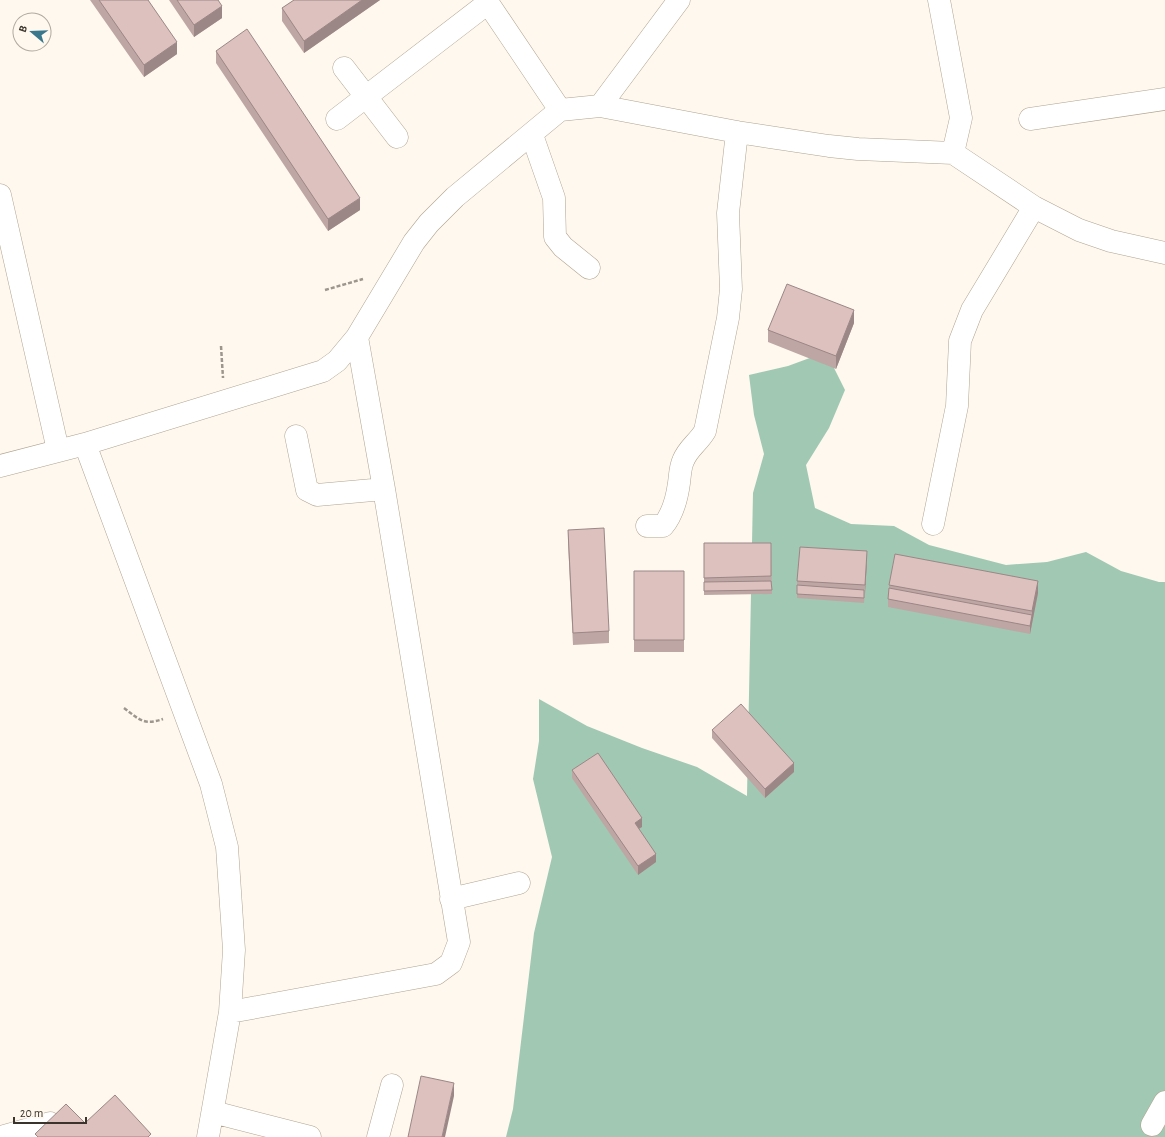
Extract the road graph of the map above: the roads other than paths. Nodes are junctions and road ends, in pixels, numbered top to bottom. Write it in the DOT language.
graph roads {
  1 [pos="678,0"];
  2 [pos="940,0"];
  3 [pos="487,2"];
  4 [pos="344,68"];
  5 [pos="366,97"];
  6 [pos="1165,99"];
  7 [pos="600,106"];
  8 [pos="560,110"];
  9 [pos="337,118"];
  10 [pos="1030,119"];
  11 [pos="737,132"];
  12 [pos="532,134"];
  13 [pos="397,138"];
  14 [pos="953,153"];
  15 [pos="0,195"];
  16 [pos="1034,208"];
  17 [pos="1165,253"];
  18 [pos="7,256"];
  19 [pos="589,268"];
  20 [pos="357,337"];
  21 [pos="296,436"];
  22 [pos="85,444"];
  23 [pos="58,450"];
  24 [pos="0,466"];
  25 [pos="384,488"];
  26 [pos="933,524"];
  27 [pos="647,526"];
  28 [pos="519,883"];
  29 [pos="451,899"];
  30 [pos="230,1012"];
  31 [pos="392,1085"];
  32 [pos="1165,1102"];
  33 [pos="213,1112"];
  34 [pos="50,1123"];
  35 [pos="1152,1125"];
  36 [pos="1,1137"];
  37 [pos="208,1137"];
  38 [pos="310,1137"];
  39 [pos="378,1137"];
  1 -- 7 [label="street"];
  2 -- 14 [label="street"];
  3 -- 5 [label="street"];
  3 -- 8 [label="street"];
  4 -- 5 [label="street"];
  5 -- 9 [label="street"];
  5 -- 13 [label="street"];
  6 -- 10 [label="street"];
  7 -- 8 [label="street"];
  7 -- 11 [label="street"];
  8 -- 12 [label="street"];
  11 -- 14 [label="street"];
  11 -- 27 [label="street"];
  12 -- 19 [label="street"];
  12 -- 20 [label="street"];
  14 -- 16 [label="street"];
  15 -- 18 [label="street"];
  16 -- 17 [label="street"];
  16 -- 26 [label="street"];
  18 -- 23 [label="street"];
  20 -- 22 [label="street"];
  20 -- 25 [label="street"];
  21 -- 25 [label="street"];
  22 -- 23 [label="street"];
  22 -- 30 [label="street"];
  23 -- 24 [label="street"];
  25 -- 29 [label="street"];
  28 -- 29 [label="street"];
  29 -- 30 [label="street"];
  30 -- 33 [label="street"];
  31 -- 39 [label="street"];
  32 -- 35 [label="street"];
  33 -- 37 [label="street"];
  33 -- 38 [label="street"];
  34 -- 36 [label="street"];
}
